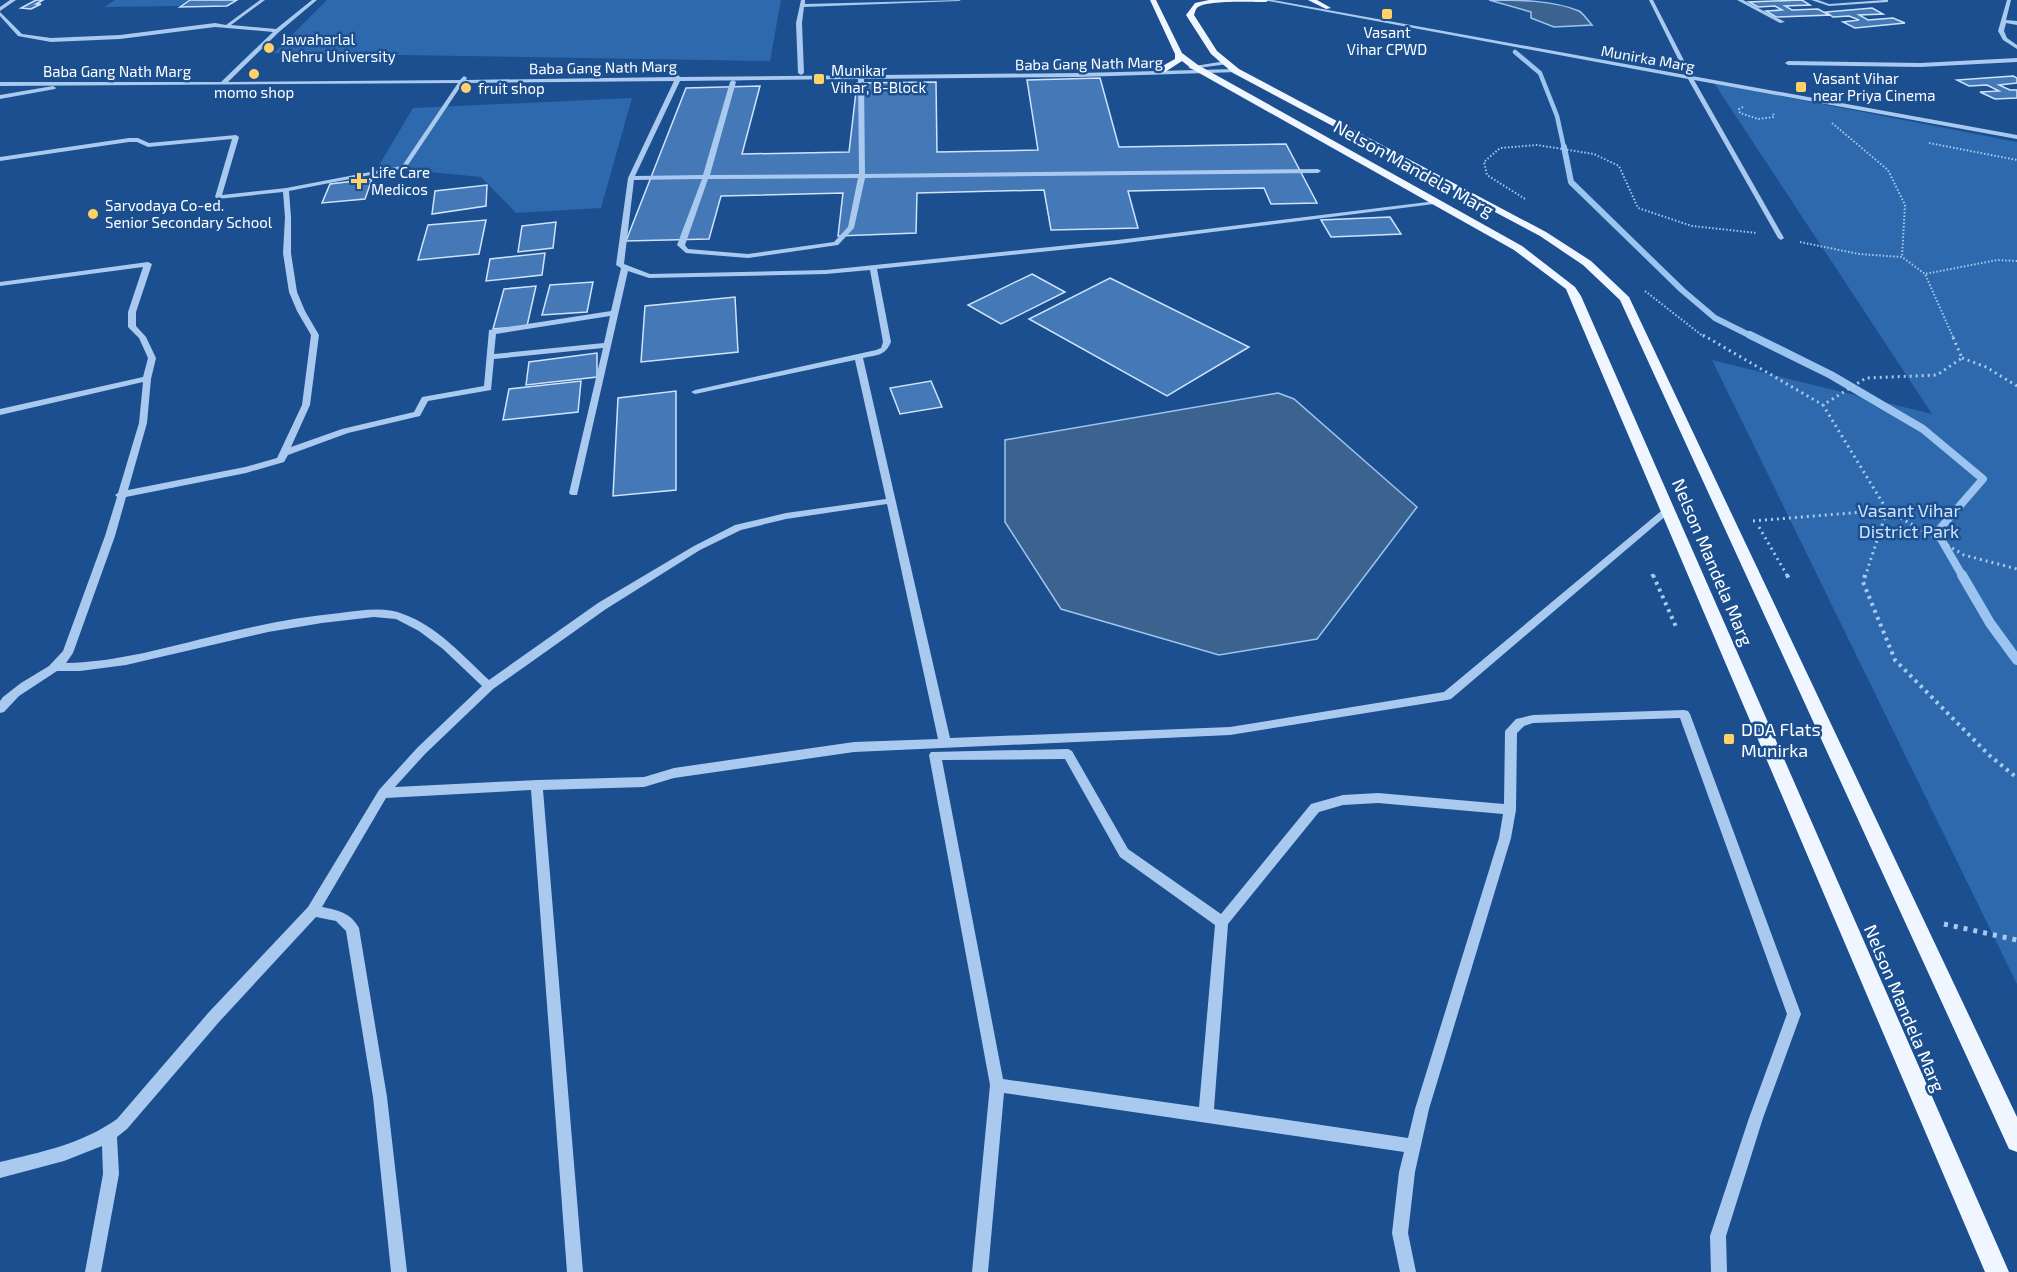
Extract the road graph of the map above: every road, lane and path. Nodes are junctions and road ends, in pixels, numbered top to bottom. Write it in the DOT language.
graph roads {
  1 [pos="15,0"];
  2 [pos="262,0"];
  3 [pos="315,0"];
  4 [pos="959,0"];
  5 [pos="1153,0"];
  6 [pos="1230,0"];
  7 [pos="1298,0"];
  8 [pos="1650,0"];
  9 [pos="1743,0"];
  10 [pos="1814,0"];
  11 [pos="1886,0"];
  12 [pos="2009,0"];
  13 [pos="1268,1"];
  14 [pos="1315,2"];
  15 [pos="802,3"];
  16 [pos="1328,8"];
  17 [pos="0,11"];
  18 [pos="2003,21"];
  19 [pos="1782,22"];
  20 [pos="2017,23"];
  21 [pos="228,25"];
  22 [pos="278,31"];
  23 [pos="2017,47"];
  24 [pos="1179,54"];
  25 [pos="2017,60"];
  26 [pos="1788,63"];
  27 [pos="1231,67"];
  28 [pos="1162,69"];
  29 [pos="1200,70"];
  30 [pos="801,73"];
  31 [pos="1689,75"];
  32 [pos="677,77"];
  33 [pos="861,77"];
  34 [pos="0,78"];
  35 [pos="229,78"];
  36 [pos="464,78"];
  37 [pos="733,82"];
  38 [pos="77,83"];
  39 [pos="223,83"];
  40 [pos="0,84"];
  41 [pos="0,97"];
  42 [pos="1744,107"];
  43 [pos="1764,109"];
  44 [pos="1832,123"];
  45 [pos="2017,135"];
  46 [pos="0,159"];
  47 [pos="1318,171"];
  48 [pos="862,175"];
  49 [pos="706,177"];
  50 [pos="631,178"];
  51 [pos="286,190"];
  52 [pos="1434,202"];
  53 [pos="1533,205"];
  54 [pos="1781,238"];
  55 [pos="1902,257"];
  56 [pos="2017,261"];
  57 [pos="624,268"];
  58 [pos="873,268"];
  59 [pos="1925,273"];
  60 [pos="0,284"];
  61 [pos="1638,285"];
  62 [pos="615,313"];
  63 [pos="608,345"];
  64 [pos="490,357"];
  65 [pos="859,358"];
  66 [pos="1962,358"];
  67 [pos="147,379"];
  68 [pos="2017,386"];
  69 [pos="695,392"];
  70 [pos="1823,405"];
  71 [pos="0,412"];
  72 [pos="284,453"];
  73 [pos="574,493"];
  74 [pos="120,495"];
  75 [pos="890,501"];
  76 [pos="1669,509"];
  77 [pos="1887,510"];
  78 [pos="1755,521"];
  79 [pos="1729,523"];
  80 [pos="2017,569"];
  81 [pos="1652,574"];
  82 [pos="1790,581"];
  83 [pos="1677,629"];
  84 [pos="56,667"];
  85 [pos="489,686"];
  86 [pos="0,709"];
  87 [pos="945,743"];
  88 [pos="2017,778"];
  89 [pos="537,785"];
  90 [pos="383,793"];
  91 [pos="1510,810"];
  92 [pos="313,911"];
  93 [pos="1913,917"];
  94 [pos="1222,922"];
  95 [pos="2017,940"];
  96 [pos="997,1085"];
  97 [pos="1206,1116"];
  98 [pos="109,1135"];
  99 [pos="2017,1141"];
  100 [pos="1413,1146"];
  101 [pos="0,1170"];
  102 [pos="93,1272"];
  103 [pos="399,1272"];
  104 [pos="575,1272"];
  105 [pos="980,1272"];
  106 [pos="1408,1272"];
  107 [pos="1719,1272"];
  108 [pos="1997,1272"];
  1 -- 17 [label="street"];
  2 -- 21 [label="street"];
  3 -- 22 [label="street"];
  4 -- 15 [label="street"];
  5 -- 24 [label="main road"];
  6 -- 13 [label="main road, Nelson Mandela Marg"];
  6 -- 27 [label="main road, Nelson Mandela Marg"];
  7 -- 14 [label="street"];
  8 -- 31 [label="street"];
  9 -- 19 [label="street"];
  10 -- 11 [label="street"];
  12 -- 18 [label="street"];
  13 -- 31 [label="street, Munirka Marg"];
  14 -- 16 [label="main road"];
  15 -- 30 [label="street"];
  16 -- 31 [label="street, Munirka Marg"];
  17 -- 21 [label="street"];
  18 -- 20 [label="street"];
  18 -- 23 [label="street"];
  21 -- 22 [label="street"];
  22 -- 35 [label="street"];
  24 -- 28 [label="main road"];
  24 -- 29 [label="main road, Nelson Mandela Marg"];
  25 -- 26 [label="street"];
  27 -- 29 [label="street"];
  27 -- 29 [label="street"];
  27 -- 79 [label="main road, Nelson Mandela Marg"];
  28 -- 29 [label="street, Baba Gang Nath Marg"];
  28 -- 30 [label="street, Baba Gang Nath Marg"];
  29 -- 33 [label="street, Baba Gang Nath Marg"];
  29 -- 52 [label="main road, Nelson Mandela Marg"];
  30 -- 32 [label="street, Baba Gang Nath Marg"];
  31 -- 45 [label="street, Munirka Marg"];
  31 -- 54 [label="street"];
  32 -- 33 [label="street, Baba Gang Nath Marg"];
  32 -- 36 [label="street, Baba Gang Nath Marg"];
  32 -- 50 [label="street"];
  33 -- 48 [label="street"];
  34 -- 35 [label="street, Baba Gang Nath Marg"];
  35 -- 36 [label="street, Baba Gang Nath Marg"];
  35 -- 39 [label="street"];
  36 -- 39 [label="street, Baba Gang Nath Marg"];
  36 -- 51 [label="street"];
  37 -- 49 [label="street"];
  38 -- 39 [label="street, Baba Gang Nath Marg"];
  38 -- 40 [label="street, Baba Gang Nath Marg"];
  38 -- 41 [label="street"];
  42 -- 43 [label="path"];
  44 -- 55 [label="path"];
  46 -- 51 [label="street"];
  47 -- 48 [label="street"];
  48 -- 49 [label="street"];
  48 -- 49 [label="street"];
  49 -- 50 [label="street"];
  50 -- 57 [label="street"];
  51 -- 72 [label="street"];
  52 -- 58 [label="street"];
  52 -- 76 [label="main road, Nelson Mandela Marg"];
  53 -- 54 [label="path"];
  54 -- 55 [label="path"];
  55 -- 59 [label="path"];
  56 -- 59 [label="path"];
  57 -- 58 [label="street"];
  57 -- 62 [label="street"];
  58 -- 65 [label="street"];
  59 -- 66 [label="path"];
  60 -- 67 [label="street"];
  61 -- 70 [label="path"];
  62 -- 63 [label="street"];
  62 -- 64 [label="street"];
  63 -- 64 [label="street"];
  63 -- 73 [label="street"];
  64 -- 72 [label="street"];
  65 -- 69 [label="street"];
  65 -- 75 [label="street"];
  66 -- 68 [label="path"];
  66 -- 70 [label="path"];
  67 -- 71 [label="street"];
  67 -- 74 [label="street"];
  70 -- 77 [label="path"];
  72 -- 74 [label="street"];
  74 -- 84 [label="street"];
  75 -- 85 [label="street"];
  75 -- 87 [label="street"];
  76 -- 87 [label="street"];
  76 -- 108 [label="main road, Nelson Mandela Marg"];
  77 -- 78 [label="path"];
  77 -- 80 [label="path"];
  77 -- 88 [label="path"];
  78 -- 79 [label="path"];
  78 -- 82 [label="path"];
  79 -- 93 [label="main road, Nelson Mandela Marg"];
  81 -- 83 [label="path"];
  84 -- 85 [label="street"];
  84 -- 86 [label="street"];
  85 -- 90 [label="street"];
  87 -- 89 [label="street"];
  89 -- 90 [label="street"];
  89 -- 104 [label="street"];
  90 -- 92 [label="street"];
  91 -- 94 [label="street"];
  91 -- 100 [label="street"];
  91 -- 107 [label="street"];
  92 -- 98 [label="street"];
  92 -- 103 [label="street"];
  93 -- 95 [label="path"];
  93 -- 99 [label="main road, Nelson Mandela Marg"];
  94 -- 96 [label="street"];
  94 -- 97 [label="street"];
  96 -- 97 [label="street"];
  96 -- 105 [label="street"];
  97 -- 100 [label="street"];
  98 -- 101 [label="street"];
  98 -- 102 [label="street"];
  100 -- 106 [label="street"];
}
